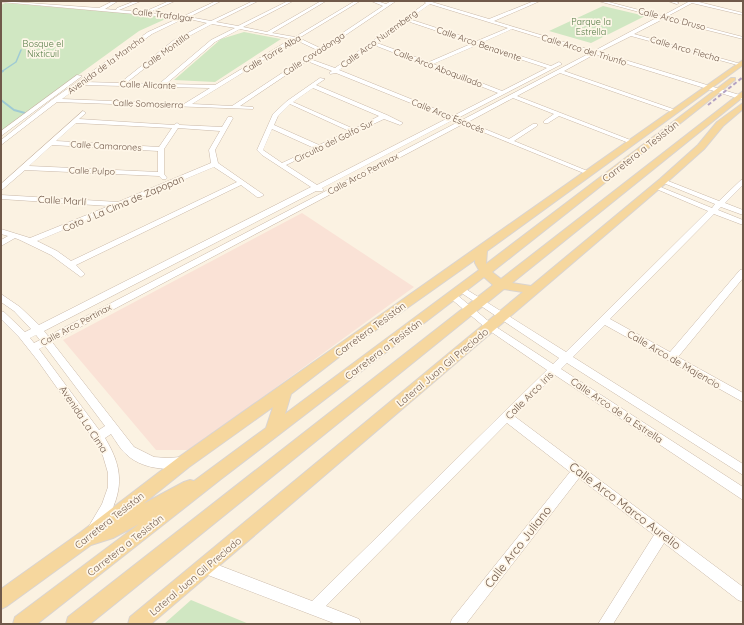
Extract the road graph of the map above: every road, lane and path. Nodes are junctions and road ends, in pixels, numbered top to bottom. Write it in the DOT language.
graph roads {
  1 [pos="1,1"];
  2 [pos="53,1"];
  3 [pos="84,1"];
  4 [pos="116,1"];
  5 [pos="139,1"];
  6 [pos="173,1"];
  7 [pos="210,1"];
  8 [pos="219,1"];
  9 [pos="256,1"];
  10 [pos="291,1"];
  11 [pos="324,1"];
  12 [pos="358,1"];
  13 [pos="373,1"];
  14 [pos="394,1"];
  15 [pos="428,1"];
  16 [pos="442,1"];
  17 [pos="521,1"];
  18 [pos="538,1"];
  19 [pos="600,1"];
  20 [pos="670,1"];
  21 [pos="692,1"];
  22 [pos="679,2"];
  23 [pos="531,4"];
  24 [pos="45,5"];
  25 [pos="387,6"];
  26 [pos="73,7"];
  27 [pos="101,9"];
  28 [pos="115,10"];
  29 [pos="145,13"];
  30 [pos="743,14"];
  31 [pos="654,15"];
  32 [pos="178,16"];
  33 [pos="185,17"];
  34 [pos="662,17"];
  35 [pos="496,18"];
  36 [pos="406,19"];
  37 [pos="489,21"];
  38 [pos="211,22"];
  39 [pos="239,28"];
  40 [pos="511,28"];
  41 [pos="268,33"];
  42 [pos="618,34"];
  43 [pos="630,34"];
  44 [pos="743,38"];
  45 [pos="297,39"];
  46 [pos="374,43"];
  47 [pos="477,43"];
  48 [pos="592,47"];
  49 [pos="320,50"];
  50 [pos="600,50"];
  51 [pos="585,51"];
  52 [pos="593,53"];
  53 [pos="579,54"];
  54 [pos="307,59"];
  55 [pos="563,62"];
  56 [pos="741,63"];
  57 [pos="429,64"];
  58 [pos="551,68"];
  59 [pos="335,70"];
  60 [pos="559,71"];
  61 [pos="743,72"];
  62 [pos="81,82"];
  63 [pos="121,84"];
  64 [pos="161,85"];
  65 [pos="313,86"];
  66 [pos="216,87"];
  67 [pos="714,87"];
  68 [pos="503,93"];
  69 [pos="512,96"];
  70 [pos="742,97"];
  71 [pos="45,100"];
  72 [pos="56,100"];
  73 [pos="288,102"];
  74 [pos="186,105"];
  75 [pos="234,107"];
  76 [pos="251,108"];
  77 [pos="674,111"];
  78 [pos="83,113"];
  79 [pos="559,114"];
  80 [pos="688,114"];
  81 [pos="385,116"];
  82 [pos="230,118"];
  83 [pos="453,118"];
  84 [pos="74,121"];
  85 [pos="463,122"];
  86 [pos="546,122"];
  87 [pos="400,123"];
  88 [pos="720,124"];
  89 [pos="177,125"];
  90 [pos="535,125"];
  91 [pos="270,126"];
  92 [pos="224,129"];
  93 [pos="354,131"];
  94 [pos="644,132"];
  95 [pos="1,134"];
  96 [pos="509,141"];
  97 [pos="631,142"];
  98 [pos="1,143"];
  99 [pos="50,143"];
  100 [pos="320,148"];
  101 [pos="161,149"];
  102 [pos="658,160"];
  103 [pos="215,164"];
  104 [pos="285,164"];
  105 [pos="23,168"];
  106 [pos="588,173"];
  107 [pos="161,174"];
  108 [pos="743,181"];
  109 [pos="242,182"];
  110 [pos="168,184"];
  111 [pos="660,184"];
  112 [pos="319,186"];
  113 [pos="1,188"];
  114 [pos="329,192"];
  115 [pos="260,195"];
  116 [pos="1,197"];
  117 [pos="123,204"];
  118 [pos="717,207"];
  119 [pos="743,213"];
  120 [pos="743,223"];
  121 [pos="6,234"];
  122 [pos="31,241"];
  123 [pos="1,244"];
  124 [pos="482,250"];
  125 [pos="71,264"];
  126 [pos="452,270"];
  127 [pos="485,272"];
  128 [pos="743,272"];
  129 [pos="81,274"];
  130 [pos="734,283"];
  131 [pos="502,285"];
  132 [pos="743,287"];
  133 [pos="534,290"];
  134 [pos="457,293"];
  135 [pos="1,297"];
  136 [pos="479,302"];
  137 [pos="468,310"];
  138 [pos="1,314"];
  139 [pos="502,317"];
  140 [pos="604,320"];
  141 [pos="490,326"];
  142 [pos="38,330"];
  143 [pos="24,337"];
  144 [pos="47,341"];
  145 [pos="33,348"];
  146 [pos="566,358"];
  147 [pos="671,358"];
  148 [pos="555,369"];
  149 [pos="285,391"];
  150 [pos="743,398"];
  151 [pos="507,417"];
  152 [pos="112,427"];
  153 [pos="272,433"];
  154 [pos="97,438"];
  155 [pos="184,462"];
  156 [pos="578,470"];
  157 [pos="743,470"];
  158 [pos="216,474"];
  159 [pos="743,494"];
  160 [pos="662,534"];
  161 [pos="87,538"];
  162 [pos="205,567"];
  163 [pos="743,595"];
  164 [pos="1,600"];
  165 [pos="314,609"];
  166 [pos="22,624"];
  167 [pos="75,624"];
  168 [pos="137,624"];
  169 [pos="354,624"];
  170 [pos="457,624"];
  171 [pos="605,624"];
  1 -- 24 [label="street, Calle Trafalgar"];
  2 -- 24 [label="street"];
  3 -- 26 [label="street"];
  4 -- 27 [label="street"];
  5 -- 28 [label="street"];
  6 -- 29 [label="street"];
  7 -- 32 [label="street, Avenida de la Mancha"];
  8 -- 33 [label="street, Avenida de la Mancha"];
  9 -- 38 [label="street, Calle Montilla"];
  10 -- 39 [label="street"];
  11 -- 41 [label="street"];
  12 -- 45 [label="street, Calle Torre Alba"];
  13 -- 25 [label="street"];
  14 -- 25 [label="street, Calle Covadonga"];
  15 -- 36 [label="street, Calle Arco Nuremberg"];
  15 -- 37 [label="street, Calle Arco del Triunfo"];
  16 -- 35 [label="street, Calle Arco del Triunfo"];
  17 -- 23 [label="street"];
  18 -- 23 [label="street"];
  19 -- 31 [label="street, Calle Arco Druso"];
  20 -- 22 [label="street"];
  21 -- 30 [label="street"];
  21 -- 34 [label="street, Calle Arco Pertinax"];
  22 -- 31 [label="street"];
  23 -- 35 [label="street"];
  24 -- 26 [label="street, Calle Trafalgar"];
  25 -- 49 [label="street, Calle Covadonga"];
  26 -- 27 [label="street, Calle Trafalgar"];
  27 -- 28 [label="street, Calle Trafalgar"];
  28 -- 29 [label="street, Calle Trafalgar"];
  29 -- 32 [label="street, Calle Trafalgar"];
  31 -- 34 [label="street, Calle Arco Druso"];
  31 -- 42 [label="street"];
  32 -- 33 [label="street, Calle Trafalgar"];
  32 -- 71 [label="street, Avenida de la Mancha"];
  33 -- 38 [label="street, Calle Trafalgar"];
  33 -- 62 [label="street, Avenida de la Mancha"];
  34 -- 43 [label="street, Calle Arco Pertinax"];
  34 -- 44 [label="street, Calle Arco Druso"];
  35 -- 37 [label="street"];
  35 -- 48 [label="street, Calle Arco del Triunfo"];
  36 -- 46 [label="street, Calle Arco Nuremberg"];
  36 -- 47 [label="street, Calle Arco Benavente"];
  37 -- 40 [label="street, Calle Arco del Triunfo"];
  38 -- 39 [label="street, Calle Trafalgar"];
  38 -- 63 [label="street, Calle Montilla"];
  39 -- 41 [label="street, Calle Trafalgar"];
  39 -- 64 [label="street"];
  40 -- 47 [label="street"];
  40 -- 51 [label="street, Calle Arco del Triunfo"];
  41 -- 45 [label="street, Calle Trafalgar"];
  43 -- 50 [label="street, Calle Arco Pertinax"];
  43 -- 56 [label="street, Calle Arco Flecha"];
  45 -- 49 [label="street, Calle Trafalgar"];
  45 -- 66 [label="street, Calle Torre Alba"];
  46 -- 57 [label="street, Calle Arco Aboquillado"];
  46 -- 59 [label="street, Calle Arco Nuremberg"];
  47 -- 57 [label="street"];
  47 -- 58 [label="street, Calle Arco Benavente"];
  48 -- 50 [label="street, Calle Arco del Triunfo"];
  48 -- 51 [label="street"];
  49 -- 54 [label="street, Calle Covadonga"];
  50 -- 52 [label="street, Calle Arco Pertinax"];
  50 -- 67 [label="street, Calle Arco del Triunfo"];
  51 -- 52 [label="street, Calle Arco del Triunfo"];
  51 -- 53 [label="street"];
  52 -- 60 [label="street, Calle Arco Pertinax"];
  52 -- 67 [label="street, Calle Arco del Triunfo"];
  54 -- 59 [label="street, Calle Arco Escocés"];
  54 -- 75 [label="street, Calle Covadonga"];
  55 -- 58 [label="street, Calle Arco Pertinax"];
  56 -- 67 [label="main road, Carretera Tesistán"];
  57 -- 68 [label="street, Calle Arco Aboquillado"];
  58 -- 68 [label="street, Calle Arco Pertinax"];
  59 -- 65 [label="street, Calle Arco Nuremberg"];
  59 -- 83 [label="street, Calle Arco Escocés"];
  60 -- 69 [label="street, Calle Arco Pertinax"];
  60 -- 77 [label="street"];
  61 -- 67 [label="main road, Carretera a Tesistán"];
  62 -- 63 [label="street, Calle Alicante"];
  62 -- 72 [label="street, Avenida de la Mancha"];
  63 -- 64 [label="street, Calle Alicante"];
  64 -- 66 [label="street, Calle Alicante"];
  65 -- 73 [label="street, Calle Arco Nuremberg"];
  65 -- 81 [label="street"];
  66 -- 74 [label="street, Calle Torre Alba"];
  67 -- 70 [label="street, Calle Arco del Triunfo"];
  67 -- 77 [label="main road, Carretera Tesistán"];
  67 -- 80 [label="main road, Carretera a Tesistán"];
  68 -- 83 [label="street, Calle Arco Pertinax"];
  69 -- 79 [label="street"];
  69 -- 85 [label="street, Calle Arco Pertinax"];
  70 -- 88 [label="main road, Lateral Juan Gil Preciado"];
  70 -- 102 [label="main road, Carretera a Tesistán"];
  71 -- 72 [label="street, Calle Somosierra"];
  71 -- 95 [label="street, Avenida de la Mancha"];
  72 -- 74 [label="street, Calle Somosierra"];
  72 -- 98 [label="street, Avenida de la Mancha"];
  73 -- 91 [label="street, Calle Arco Nuremberg"];
  73 -- 93 [label="street"];
  74 -- 75 [label="street, Calle Somosierra"];
  75 -- 76 [label="street, Calle Somosierra"];
  77 -- 94 [label="main road, Carretera Tesistán"];
  78 -- 84 [label="street"];
  79 -- 86 [label="street"];
  79 -- 97 [label="street"];
  80 -- 94 [label="main road"];
  80 -- 127 [label="main road, Carretera a Tesistán"];
  81 -- 87 [label="street"];
  81 -- 93 [label="street, Circuito del Golfo Sur"];
  82 -- 92 [label="street"];
  83 -- 85 [label="street, Calle Arco Escocés"];
  83 -- 112 [label="street, Calle Arco Pertinax"];
  84 -- 89 [label="street"];
  84 -- 99 [label="street"];
  85 -- 96 [label="street, Calle Arco Escocés"];
  85 -- 114 [label="street, Calle Arco Pertinax"];
  88 -- 102 [label="main road"];
  88 -- 111 [label="main road, Lateral Juan Gil Preciado"];
  89 -- 92 [label="street"];
  89 -- 101 [label="street"];
  90 -- 96 [label="street"];
  91 -- 100 [label="street"];
  91 -- 104 [label="street, Calle Arco Nuremberg"];
  92 -- 103 [label="street"];
  93 -- 100 [label="street, Circuito del Golfo Sur"];
  94 -- 97 [label="main road, Carretera Tesistán"];
  96 -- 106 [label="street, Calle Arco Escocés"];
  97 -- 106 [label="main road, Carretera Tesistán"];
  99 -- 101 [label="street, Calle Camarones"];
  99 -- 105 [label="street"];
  100 -- 104 [label="street, Circuito del Golfo Sur"];
  101 -- 107 [label="street"];
  102 -- 131 [label="main road, Carretera a Tesistán"];
  103 -- 109 [label="street"];
  103 -- 110 [label="street, Coto J La Cima de Zapopan"];
  104 -- 112 [label="street"];
  105 -- 107 [label="street, Calle Pulpo"];
  105 -- 113 [label="street"];
  106 -- 124 [label="main road, Carretera Tesistán"];
  107 -- 110 [label="street"];
  108 -- 118 [label="street, Calle Arco Iris"];
  109 -- 115 [label="street"];
  109 -- 125 [label="street"];
  110 -- 117 [label="street, Coto J La Cima de Zapopan"];
  111 -- 118 [label="street"];
  111 -- 133 [label="main road, Lateral Juan Gil Preciado"];
  112 -- 114 [label="street"];
  112 -- 142 [label="street, Calle Arco Pertinax"];
  114 -- 144 [label="street, Calle Arco Pertinax"];
  116 -- 117 [label="street, Calle Marlí"];
  117 -- 122 [label="street, Coto J La Cima de Zapopan"];
  118 -- 119 [label="street"];
  118 -- 120 [label="street"];
  118 -- 140 [label="street, Calle Arco Iris"];
  121 -- 122 [label="street"];
  121 -- 123 [label="street"];
  122 -- 125 [label="street"];
  124 -- 126 [label="main road, Carretera Tesistán"];
  124 -- 127 [label="main road"];
  125 -- 129 [label="street"];
  126 -- 134 [label="main road"];
  126 -- 149 [label="main road, Carretera Tesistán"];
  127 -- 131 [label="main road"];
  127 -- 134 [label="main road, Carretera a Tesistán"];
  128 -- 130 [label="street"];
  130 -- 132 [label="street"];
  130 -- 147 [label="street"];
  131 -- 133 [label="main road"];
  131 -- 136 [label="main road, Carretera a Tesistán"];
  133 -- 139 [label="main road, Lateral Juan Gil Preciado"];
  134 -- 136 [label="street, Calle Arco de la Estrella"];
  134 -- 137 [label="street, Calle Arco de la Estrella"];
  134 -- 153 [label="main road, Carretera a Tesistán"];
  135 -- 142 [label="street, Avenida La Cima"];
  136 -- 137 [label="main road, Carretera a Tesistán"];
  136 -- 139 [label="street, Calle Arco de la Estrella"];
  137 -- 141 [label="street, Calle Arco de la Estrella"];
  137 -- 167 [label="main road, Carretera a Tesistán"];
  138 -- 143 [label="street, Avenida La Cima"];
  139 -- 141 [label="main road, Lateral Juan Gil Preciado"];
  139 -- 146 [label="street, Calle Arco de la Estrella"];
  140 -- 146 [label="street, Calle Arco Iris"];
  140 -- 147 [label="street, Calle Arco de Majencio"];
  141 -- 148 [label="street, Calle Arco de la Estrella"];
  141 -- 162 [label="main road, Lateral Juan Gil Preciado"];
  142 -- 143 [label="street, Calle Arco Pertinax"];
  142 -- 144 [label="street, Avenida La Cima"];
  143 -- 145 [label="street, Avenida La Cima"];
  144 -- 145 [label="street, Calle Arco Pertinax"];
  144 -- 152 [label="street, Avenida La Cima"];
  145 -- 154 [label="street, Avenida La Cima"];
  146 -- 148 [label="street, Calle Arco Iris"];
  146 -- 157 [label="street, Calle Arco de la Estrella"];
  147 -- 150 [label="street, Calle Arco de Majencio"];
  148 -- 151 [label="street, Calle Arco Iris"];
  148 -- 159 [label="street, Calle Arco de la Estrella"];
  149 -- 153 [label="main road"];
  149 -- 155 [label="main road, Carretera Tesistán"];
  151 -- 156 [label="street, Calle Arco Marco Aurelio"];
  151 -- 165 [label="street, Calle Arco Iris"];
  152 -- 154 [label="street"];
  152 -- 155 [label="street, Avenida La Cima"];
  153 -- 158 [label="main road, Carretera a Tesistán"];
  154 -- 161 [label="street, Avenida La Cima"];
  155 -- 161 [label="main road, Carretera Tesistán"];
  156 -- 160 [label="street, Calle Arco Marco Aurelio"];
  156 -- 170 [label="street, Calle Arco Juliano"];
  158 -- 161 [label="main road"];
  158 -- 166 [label="main road, Carretera a Tesistán"];
  160 -- 163 [label="street, Calle Arco Marco Aurelio"];
  160 -- 171 [label="street"];
  161 -- 164 [label="main road, Carretera Tesistán"];
  162 -- 165 [label="street"];
  162 -- 168 [label="main road, Lateral Juan Gil Preciado"];
  165 -- 169 [label="street"];
}
